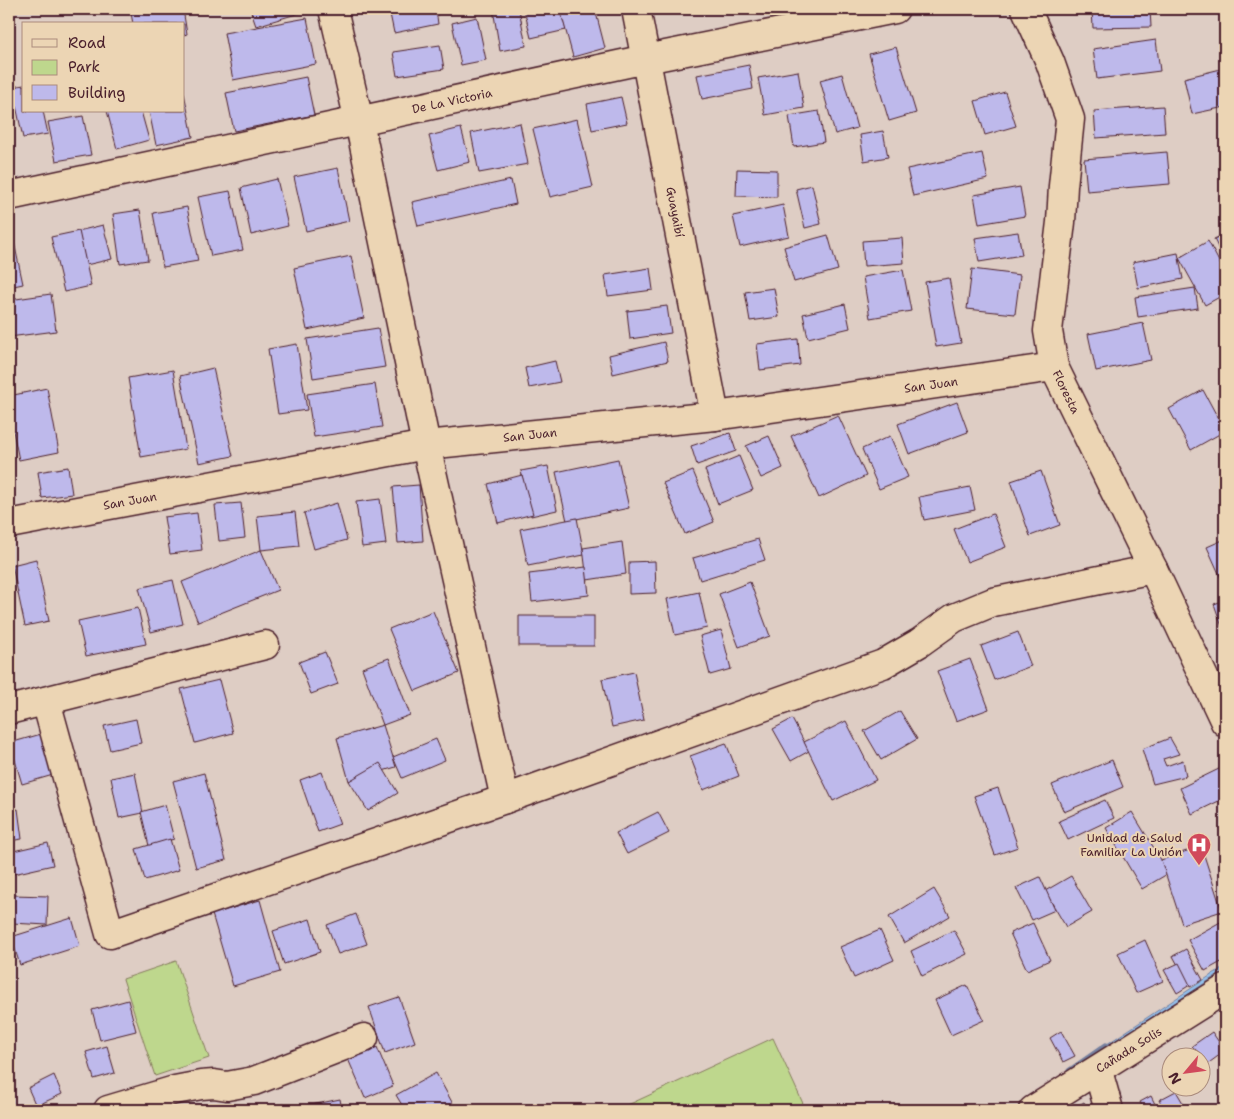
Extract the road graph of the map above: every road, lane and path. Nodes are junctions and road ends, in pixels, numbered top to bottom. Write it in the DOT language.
graph roads {
  1 [pos="333,9"];
  2 [pos="636,9"];
  3 [pos="895,9"];
  4 [pos="1026,9"];
  5 [pos="646,59"];
  6 [pos="360,121"];
  7 [pos="9,196"];
  8 [pos="1054,367"];
  9 [pos="715,416"];
  10 [pos="426,445"];
  11 [pos="9,524"];
  12 [pos="1153,569"];
  13 [pos="265,645"];
  14 [pos="46,701"];
  15 [pos="9,710"];
  16 [pos="1225,722"];
  17 [pos="505,799"];
  18 [pos="1225,989"];
  19 [pos="364,1038"];
  20 [pos="1098,1070"];
  21 [pos="108,1110"];
  22 [pos="1033,1110"];
  23 [pos="1109,1110"];
  1 -- 6 [label="street"];
  2 -- 5 [label="street, Guayaibí"];
  3 -- 5 [label="street, De La Victoria"];
  4 -- 8 [label="street, Floresta"];
  5 -- 6 [label="street, De La Victoria"];
  5 -- 9 [label="street, Guayaibí"];
  6 -- 7 [label="street, De La Victoria"];
  6 -- 10 [label="street"];
  8 -- 9 [label="street, San Juan"];
  8 -- 12 [label="street, Floresta"];
  9 -- 10 [label="street, San Juan"];
  10 -- 11 [label="street, San Juan"];
  10 -- 17 [label="street"];
  12 -- 16 [label="street, Floresta"];
  12 -- 17 [label="street"];
  13 -- 14 [label="street"];
  14 -- 15 [label="street"];
  14 -- 17 [label="street"];
  18 -- 20 [label="street, Cañada Solis"];
  19 -- 21 [label="street"];
  20 -- 22 [label="street, Cañada Solis"];
  20 -- 23 [label="street"];
}
